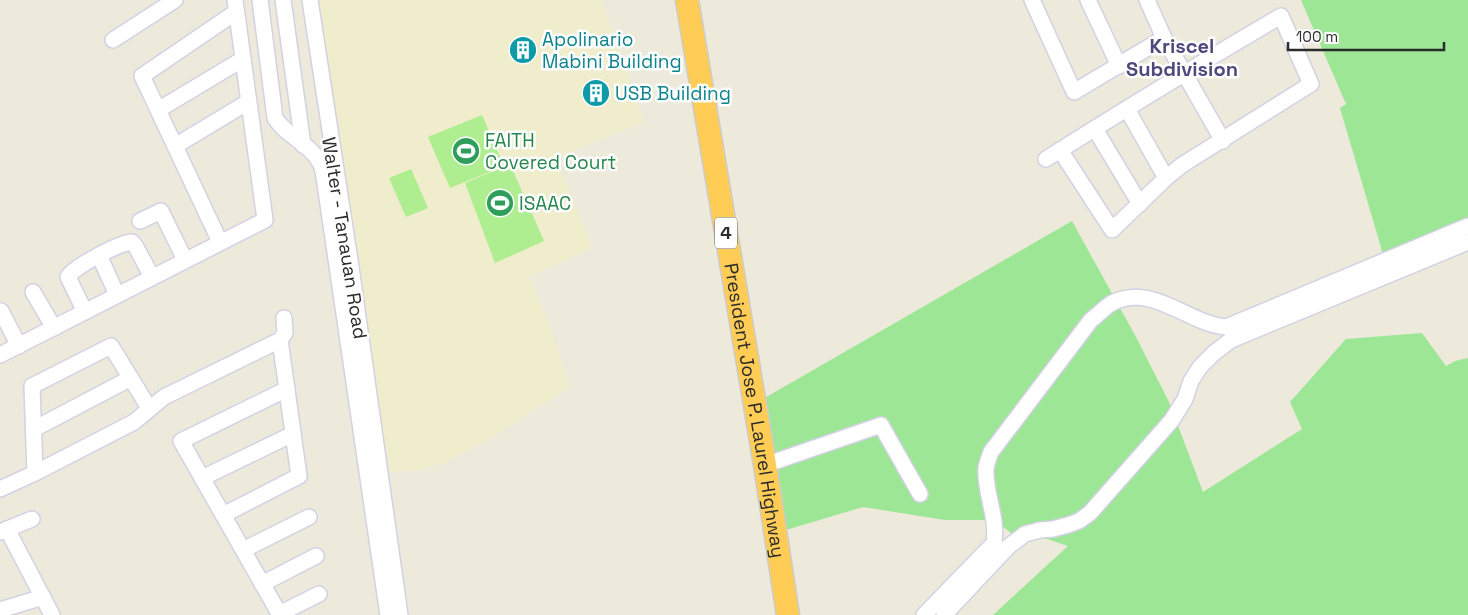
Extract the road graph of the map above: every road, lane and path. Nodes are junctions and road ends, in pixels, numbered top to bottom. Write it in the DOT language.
graph roads {
  1 [pos="175,0"];
  2 [pos="260,0"];
  3 [pos="284,0"];
  4 [pos="310,0"];
  5 [pos="687,0"];
  6 [pos="1032,0"];
  7 [pos="1088,0"];
  8 [pos="1147,0"];
  9 [pos="235,6"];
  10 [pos="1164,38"];
  11 [pos="113,40"];
  12 [pos="242,59"];
  13 [pos="1119,66"];
  14 [pos="1184,74"];
  15 [pos="248,102"];
  16 [pos="1127,109"];
  17 [pos="158,110"];
  18 [pos="1095,129"];
  19 [pos="1222,141"];
  20 [pos="304,145"];
  21 [pos="175,146"];
  22 [pos="1060,150"];
  23 [pos="1046,159"];
  24 [pos="1166,178"];
  25 [pos="1140,204"];
  26 [pos="140,221"];
  27 [pos="1468,226"];
  28 [pos="220,242"];
  29 [pos="1468,242"];
  30 [pos="100,255"];
  31 [pos="185,260"];
  32 [pos="152,278"];
  33 [pos="33,292"];
  34 [pos="117,295"];
  35 [pos="1,312"];
  36 [pos="85,312"];
  37 [pos="284,318"];
  38 [pos="54,328"];
  39 [pos="1229,333"];
  40 [pos="280,340"];
  41 [pos="19,346"];
  42 [pos="0,356"];
  43 [pos="131,378"];
  44 [pos="287,389"];
  45 [pos="149,408"];
  46 [pos="34,429"];
  47 [pos="293,434"];
  48 [pos="765,465"];
  49 [pos="35,473"];
  50 [pos="202,478"];
  51 [pos="0,489"];
  52 [pos="920,494"];
  53 [pos="223,516"];
  54 [pos="309,517"];
  55 [pos="32,520"];
  56 [pos="3,531"];
  57 [pos="999,547"];
  58 [pos="243,550"];
  59 [pos="316,556"];
  60 [pos="262,584"];
  61 [pos="319,594"];
  62 [pos="43,598"];
  63 [pos="1,609"];
  64 [pos="279,614"];
  65 [pos="52,615"];
  66 [pos="388,615"];
  67 [pos="400,615"];
  68 [pos="788,615"];
  69 [pos="924,615"];
  70 [pos="944,615"];
  1 -- 11 [label="street"];
  2 -- 20 [label="street"];
  3 -- 20 [label="street"];
  4 -- 67 [label="street, Walter - Tanauan Road"];
  5 -- 48 [label="highway, President Jose P. Laurel Highway / 4"];
  6 -- 13 [label="street"];
  7 -- 13 [label="street"];
  8 -- 10 [label="street"];
  9 -- 12 [label="street"];
  9 -- 17 [label="street"];
  10 -- 13 [label="street"];
  10 -- 14 [label="street"];
  12 -- 15 [label="street"];
  12 -- 17 [label="street"];
  14 -- 16 [label="street"];
  14 -- 19 [label="street"];
  14 -- 19 [label="street"];
  15 -- 21 [label="street"];
  15 -- 28 [label="street"];
  16 -- 18 [label="street"];
  16 -- 24 [label="street"];
  17 -- 21 [label="street"];
  18 -- 22 [label="street"];
  18 -- 25 [label="street"];
  19 -- 24 [label="street"];
  20 -- 66 [label="street"];
  21 -- 28 [label="street"];
  22 -- 23 [label="street"];
  22 -- 25 [label="street"];
  24 -- 25 [label="street"];
  26 -- 31 [label="street"];
  27 -- 39 [label="street"];
  28 -- 31 [label="street"];
  29 -- 39 [label="street"];
  30 -- 32 [label="street"];
  30 -- 34 [label="street"];
  30 -- 36 [label="street"];
  31 -- 32 [label="street"];
  32 -- 34 [label="street"];
  33 -- 38 [label="street"];
  34 -- 36 [label="street"];
  35 -- 41 [label="street"];
  36 -- 38 [label="street"];
  37 -- 40 [label="street"];
  38 -- 41 [label="street"];
  39 -- 57 [label="street"];
  39 -- 57 [label="street"];
  40 -- 44 [label="street"];
  40 -- 45 [label="street"];
  41 -- 42 [label="street"];
  43 -- 45 [label="street"];
  43 -- 46 [label="street"];
  43 -- 46 [label="street"];
  44 -- 47 [label="street"];
  44 -- 50 [label="street"];
  45 -- 49 [label="street"];
  46 -- 49 [label="street"];
  47 -- 50 [label="street"];
  47 -- 53 [label="street"];
  48 -- 52 [label="street"];
  48 -- 68 [label="highway, President Jose P. Laurel Highway / 4"];
  49 -- 51 [label="street"];
  50 -- 53 [label="street"];
  53 -- 58 [label="street"];
  54 -- 58 [label="street"];
  55 -- 56 [label="street"];
  56 -- 62 [label="street"];
  57 -- 69 [label="street"];
  57 -- 70 [label="street"];
  58 -- 60 [label="street"];
  59 -- 60 [label="street"];
  60 -- 64 [label="street"];
  61 -- 64 [label="street"];
  62 -- 63 [label="street"];
  62 -- 65 [label="street"];
}
